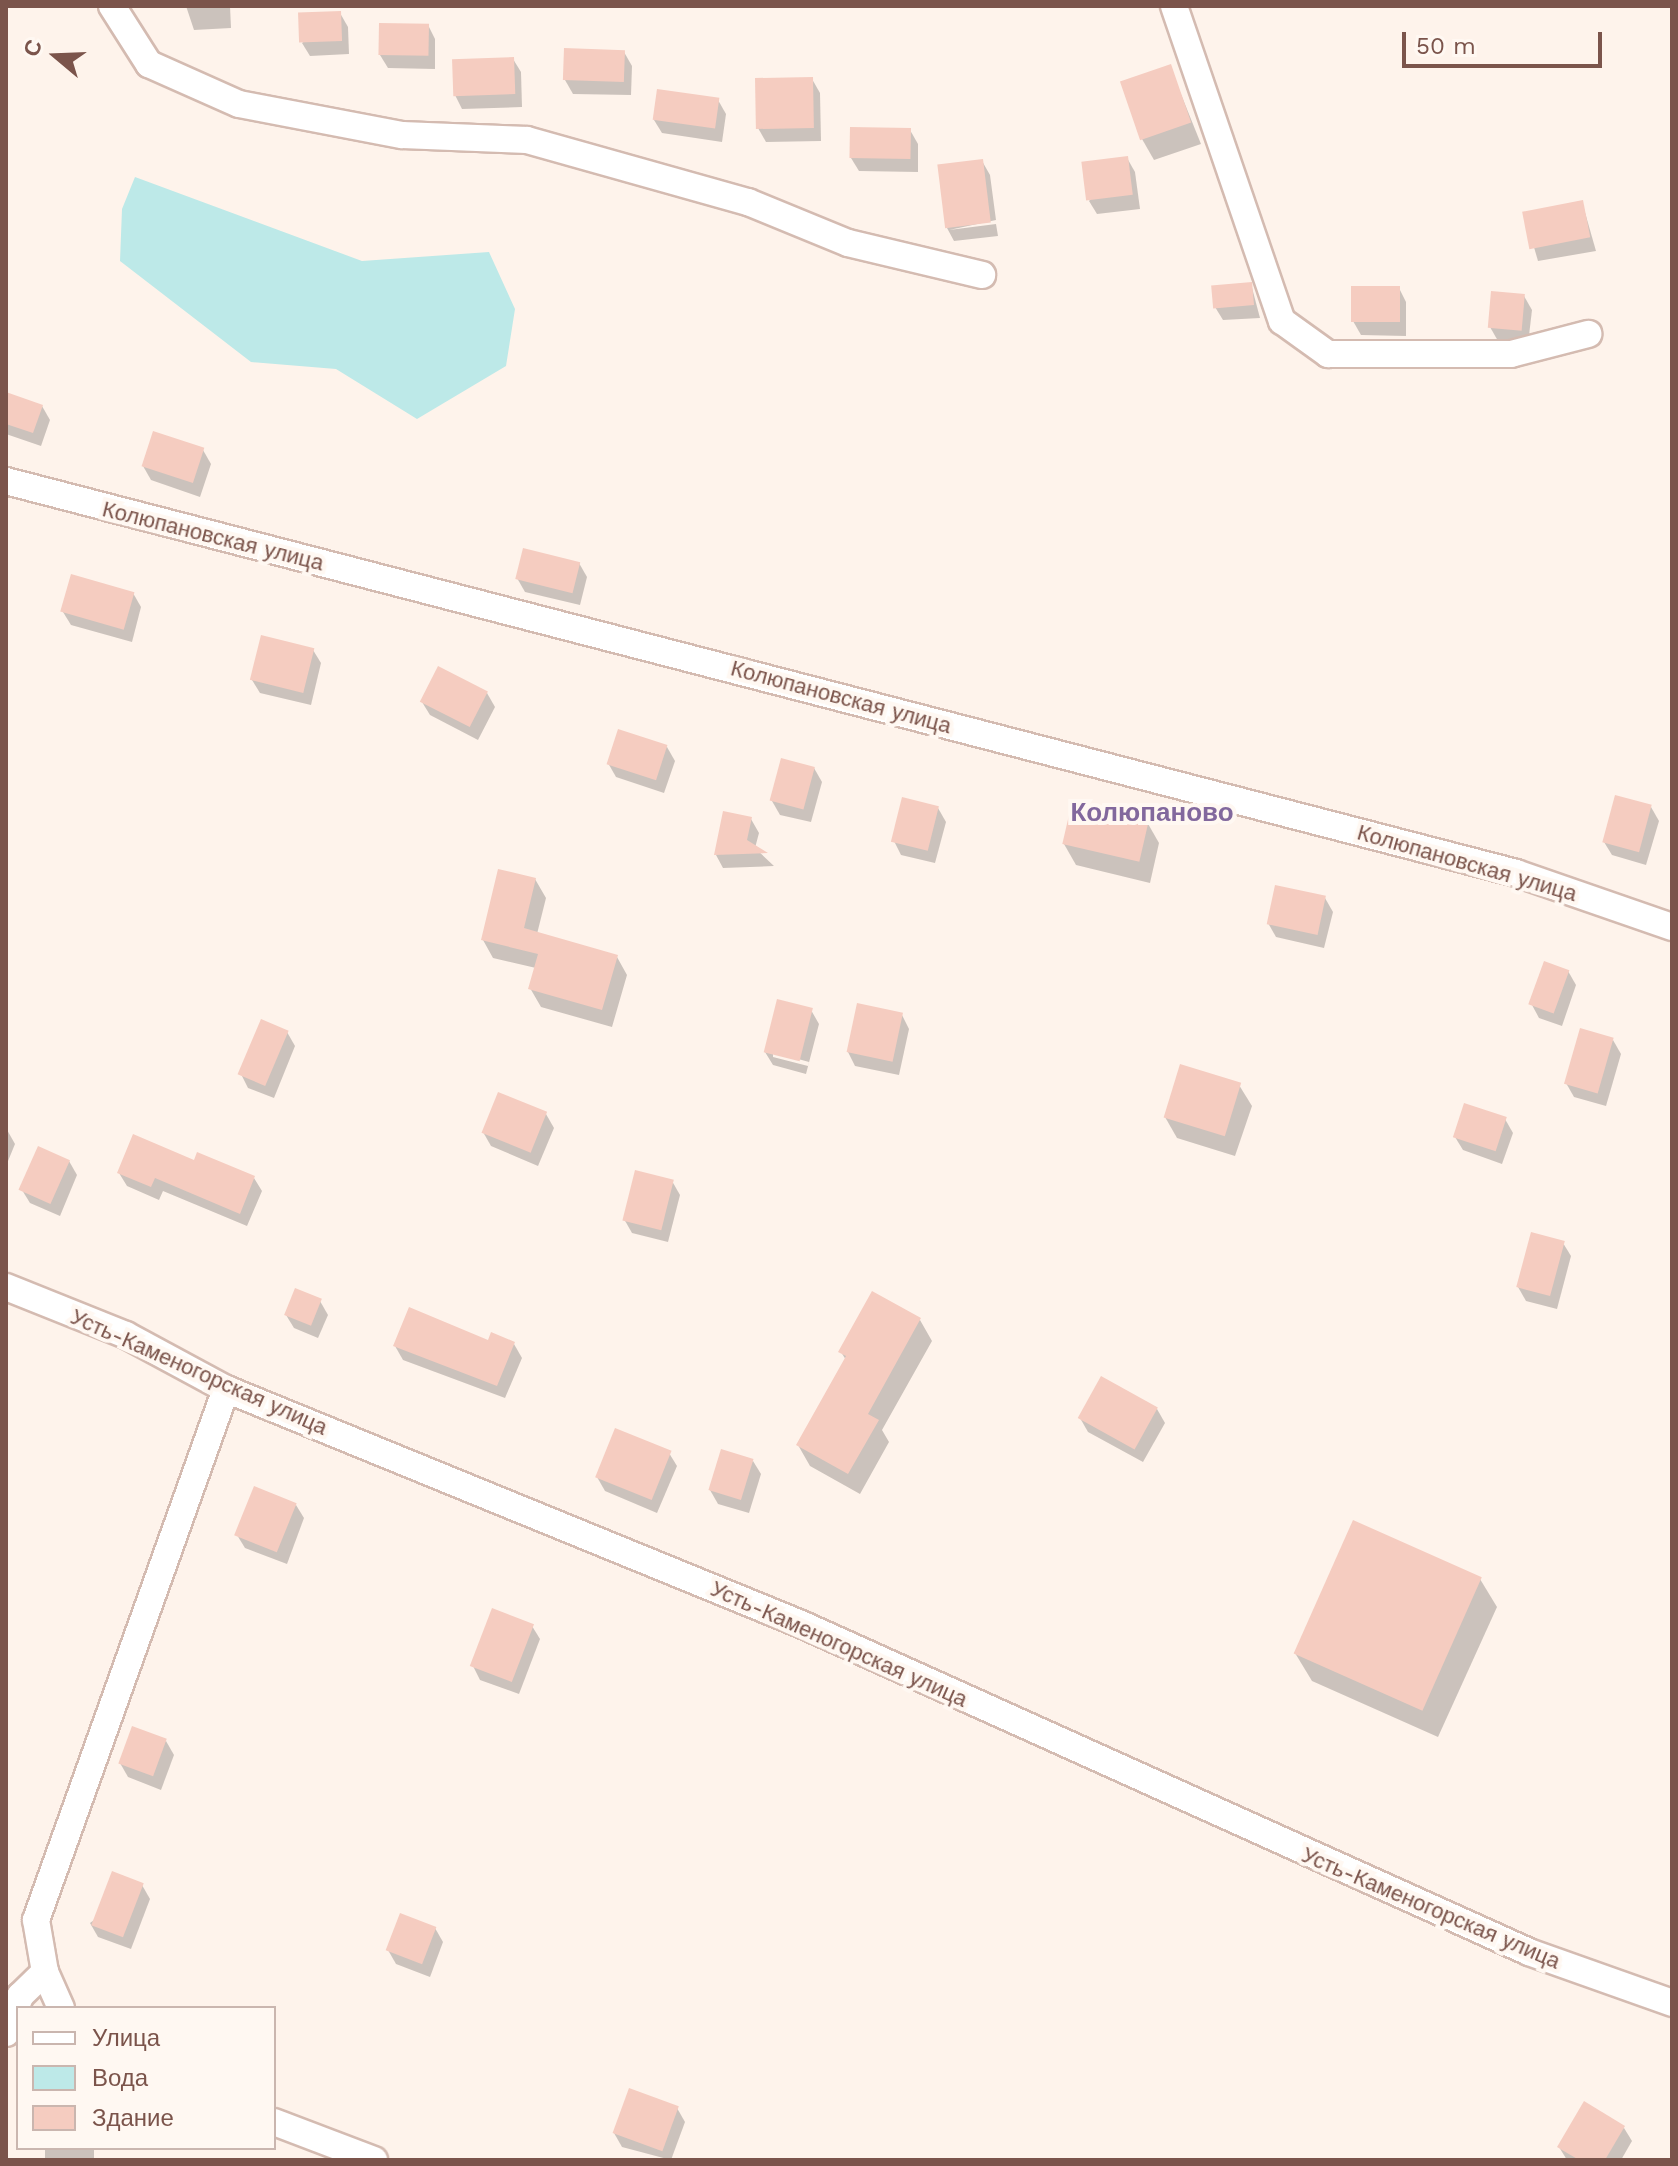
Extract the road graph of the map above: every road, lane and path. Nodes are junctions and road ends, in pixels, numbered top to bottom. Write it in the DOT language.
graph roads {
  1 [pos="112,6"];
  2 [pos="1174,6"];
  3 [pos="982,275"];
  4 [pos="1588,334"];
  5 [pos="6,481"];
  6 [pos="1672,927"];
  7 [pos="6,1287"];
  8 [pos="226,1389"];
  9 [pos="45,1972"];
  10 [pos="1672,2003"];
  11 [pos="16,2006"];
  12 [pos="60,2006"];
  13 [pos="16,2007"];
  14 [pos="6,2033"];
  15 [pos="276,2123"];
  16 [pos="374,2160"];
  1 -- 3 [label="street"];
  2 -- 4 [label="street"];
  5 -- 6 [label="street, Колюпановская улица"];
  7 -- 8 [label="street, Усть-Каменогорская улица"];
  8 -- 9 [label="street"];
  8 -- 10 [label="street, Усть-Каменогорская улица"];
  9 -- 11 [label="street"];
  9 -- 12 [label="street"];
  13 -- 14 [label="street"];
  15 -- 16 [label="street"];
}
